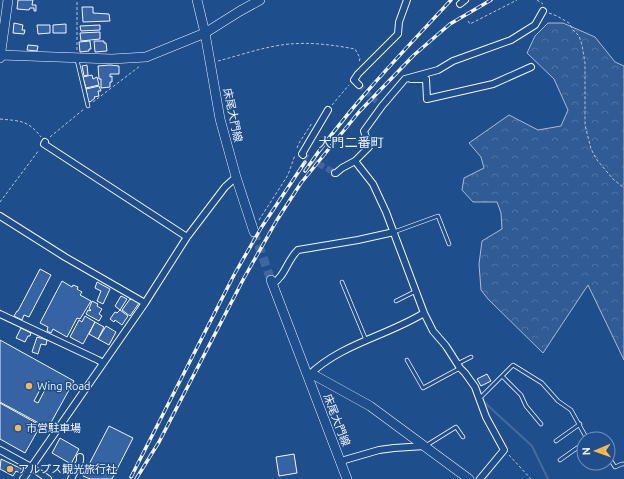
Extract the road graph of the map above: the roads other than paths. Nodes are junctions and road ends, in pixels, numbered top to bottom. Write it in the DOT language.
graph roads {
  1 [pos="8,0"];
  2 [pos="197,0"];
  3 [pos="260,0"];
  4 [pos="407,0"];
  5 [pos="543,11"];
  6 [pos="205,33"];
  7 [pos="0,55"];
  8 [pos="0,58"];
  9 [pos="76,58"];
  10 [pos="531,67"];
  11 [pos="405,79"];
  12 [pos="359,85"];
  13 [pos="88,106"];
  14 [pos="328,110"];
  15 [pos="45,143"];
  16 [pos="303,155"];
  17 [pos="355,161"];
  18 [pos="334,173"];
  19 [pos="236,177"];
  20 [pos="0,216"];
  21 [pos="253,229"];
  22 [pos="394,232"];
  23 [pos="187,237"];
  24 [pos="449,244"];
  25 [pos="272,282"];
  26 [pos="342,282"];
  27 [pos="416,291"];
  28 [pos="396,301"];
  29 [pos="145,303"];
  30 [pos="424,312"];
  31 [pos="0,314"];
  32 [pos="366,340"];
  33 [pos="471,357"];
  34 [pos="407,360"];
  35 [pos="103,363"];
  36 [pos="458,366"];
  37 [pos="308,376"];
  38 [pos="502,376"];
  39 [pos="478,399"];
  40 [pos="542,424"];
  41 [pos="580,424"];
  42 [pos="584,431"];
  43 [pos="463,437"];
  44 [pos="556,441"];
  45 [pos="426,446"];
  46 [pos="576,449"];
  47 [pos="0,450"];
  48 [pos="80,457"];
  49 [pos="560,460"];
  50 [pos="340,461"];
  51 [pos="31,467"];
  52 [pos="24,479"];
  53 [pos="48,479"];
  54 [pos="71,479"];
  55 [pos="347,479"];
  56 [pos="469,479"];
  57 [pos="480,479"];
  1 -- 7 [label="main road"];
  2 -- 6 [label="main road, 床尾大門線"];
  3 -- 6 [label="main road"];
  4 -- 12 [label="street"];
  5 -- 11 [label="street"];
  6 -- 9 [label="main road"];
  6 -- 19 [label="main road, 床尾大門線"];
  7 -- 8 [label="main road"];
  7 -- 9 [label="main road"];
  9 -- 13 [label="lane"];
  10 -- 11 [label="street"];
  11 -- 17 [label="street"];
  14 -- 16 [label="street"];
  15 -- 23 [label="street"];
  17 -- 18 [label="street"];
  17 -- 22 [label="street"];
  19 -- 21 [label="main road, 床尾大門線"];
  19 -- 23 [label="street"];
  20 -- 29 [label="street"];
  22 -- 24 [label="lane"];
  22 -- 25 [label="street"];
  22 -- 27 [label="street"];
  23 -- 29 [label="street"];
  25 -- 37 [label="main road, 床尾大門線"];
  26 -- 32 [label="lane"];
  27 -- 28 [label="lane"];
  27 -- 30 [label="street"];
  29 -- 35 [label="street"];
  30 -- 32 [label="street"];
  30 -- 36 [label="street"];
  31 -- 35 [label="street"];
  32 -- 37 [label="street"];
  33 -- 36 [label="lane"];
  34 -- 36 [label="lane"];
  35 -- 51 [label="street"];
  36 -- 39 [label="street"];
  37 -- 45 [label="main road"];
  37 -- 50 [label="main road, 床尾大門線"];
  38 -- 39 [label="lane"];
  38 -- 40 [label="lane"];
  38 -- 41 [label="lane"];
  39 -- 57 [label="street"];
  41 -- 42 [label="lane"];
  41 -- 44 [label="lane"];
  43 -- 45 [label="lane"];
  45 -- 50 [label="street"];
  45 -- 56 [label="main road"];
  46 -- 49 [label="lane"];
  47 -- 51 [label="street"];
  48 -- 54 [label="street"];
  50 -- 55 [label="main road, 床尾大門線"];
  51 -- 52 [label="street"];
  51 -- 53 [label="street"];
}
